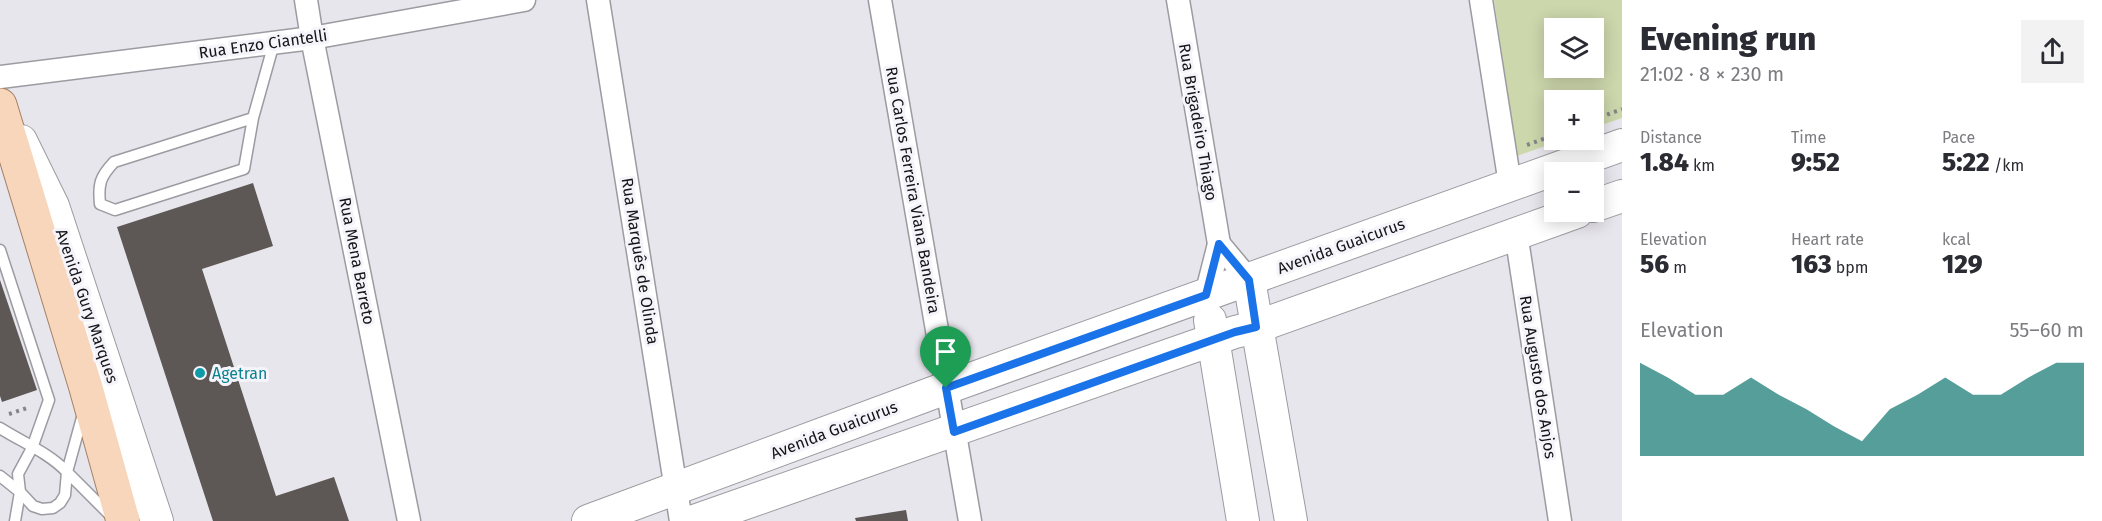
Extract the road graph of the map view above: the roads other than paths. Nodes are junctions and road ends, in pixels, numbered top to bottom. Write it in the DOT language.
graph roads {
  1 [pos="296,0"];
  2 [pos="306,0"];
  3 [pos="524,0"];
  4 [pos="598,0"];
  5 [pos="880,0"];
  6 [pos="1178,0"];
  7 [pos="1481,0"];
  8 [pos="312,38"];
  9 [pos="274,42"];
  10 [pos="0,77"];
  11 [pos="0,98"];
  12 [pos="0,105"];
  13 [pos="253,118"];
  14 [pos="1622,145"];
  15 [pos="1510,184"];
  16 [pos="1622,196"];
  17 [pos="1604,202"];
  18 [pos="1548,222"];
  19 [pos="1516,233"];
  20 [pos="1219,244"];
  21 [pos="0,249"];
  22 [pos="1249,280"];
  23 [pos="1206,295"];
  24 [pos="1256,327"];
  25 [pos="1214,340"];
  26 [pos="86,388"];
  27 [pos="946,388"];
  28 [pos="0,428"];
  29 [pos="954,432"];
  30 [pos="32,448"];
  31 [pos="68,472"];
  32 [pos="0,476"];
  33 [pos="676,489"];
  34 [pos="20,492"];
  35 [pos="15,521"];
  36 [pos="116,521"];
  37 [pos="123,521"];
  38 [pos="157,521"];
  39 [pos="409,521"];
  40 [pos="588,521"];
  41 [pos="681,521"];
  42 [pos="694,521"];
  43 [pos="970,521"];
  44 [pos="1243,521"];
  45 [pos="1291,521"];
  46 [pos="1560,521"];
  1 -- 8 [label="street"];
  2 -- 8 [label="street, Rua Mena Barreto"];
  3 -- 8 [label="street, Rua Enzo Ciantelli"];
  4 -- 33 [label="street, Rua Marquês de Olinda"];
  5 -- 27 [label="street, Rua Carlos Ferreira Viana Bandeira"];
  6 -- 20 [label="street, Rua Brigadeiro Thiago"];
  7 -- 15 [label="street"];
  8 -- 9 [label="street, Rua Enzo Ciantelli"];
  8 -- 39 [label="street, Rua Mena Barreto"];
  9 -- 10 [label="street, Rua Enzo Ciantelli"];
  9 -- 13 [label="lane"];
  11 -- 38 [label="main road, Avenida Gury Marques"];
  12 -- 26 [label="main road, Avenida Gury Marques"];
  13 -- 13 [label="lane"];
  14 -- 15 [label="main road, Avenida Guaicurus"];
  15 -- 22 [label="main road, Avenida Guaicurus"];
  16 -- 17 [label="main road"];
  18 -- 19 [label="main road"];
  19 -- 24 [label="main road"];
  19 -- 46 [label="street, Rua Augusto dos Anjos"];
  20 -- 22 [label="street"];
  20 -- 23 [label="street, Rua Brigadeiro Thiago"];
  21 -- 30 [label="lane"];
  22 -- 23 [label="main road, Avenida Guaicurus"];
  22 -- 24 [label="main road"];
  23 -- 25 [label="main road"];
  23 -- 27 [label="main road, Avenida Guaicurus"];
  24 -- 25 [label="main road"];
  24 -- 45 [label="main road"];
  25 -- 29 [label="main road"];
  25 -- 44 [label="main road"];
  26 -- 31 [label="lane"];
  26 -- 37 [label="main road, Avenida Gury Marques"];
  27 -- 29 [label="street, Rua Carlos Ferreira Viana Bandeira"];
  27 -- 33 [label="main road, Avenida Guaicurus"];
  28 -- 30 [label="lane"];
  29 -- 42 [label="main road"];
  29 -- 43 [label="street, Rua Carlos Ferreira Viana Bandeira"];
  30 -- 31 [label="lane"];
  30 -- 34 [label="lane"];
  31 -- 34 [label="lane"];
  31 -- 36 [label="lane"];
  32 -- 34 [label="lane"];
  33 -- 40 [label="main road, Avenida Guaicurus"];
  33 -- 41 [label="street, Rua Marquês de Olinda"];
  34 -- 35 [label="lane"];
}
